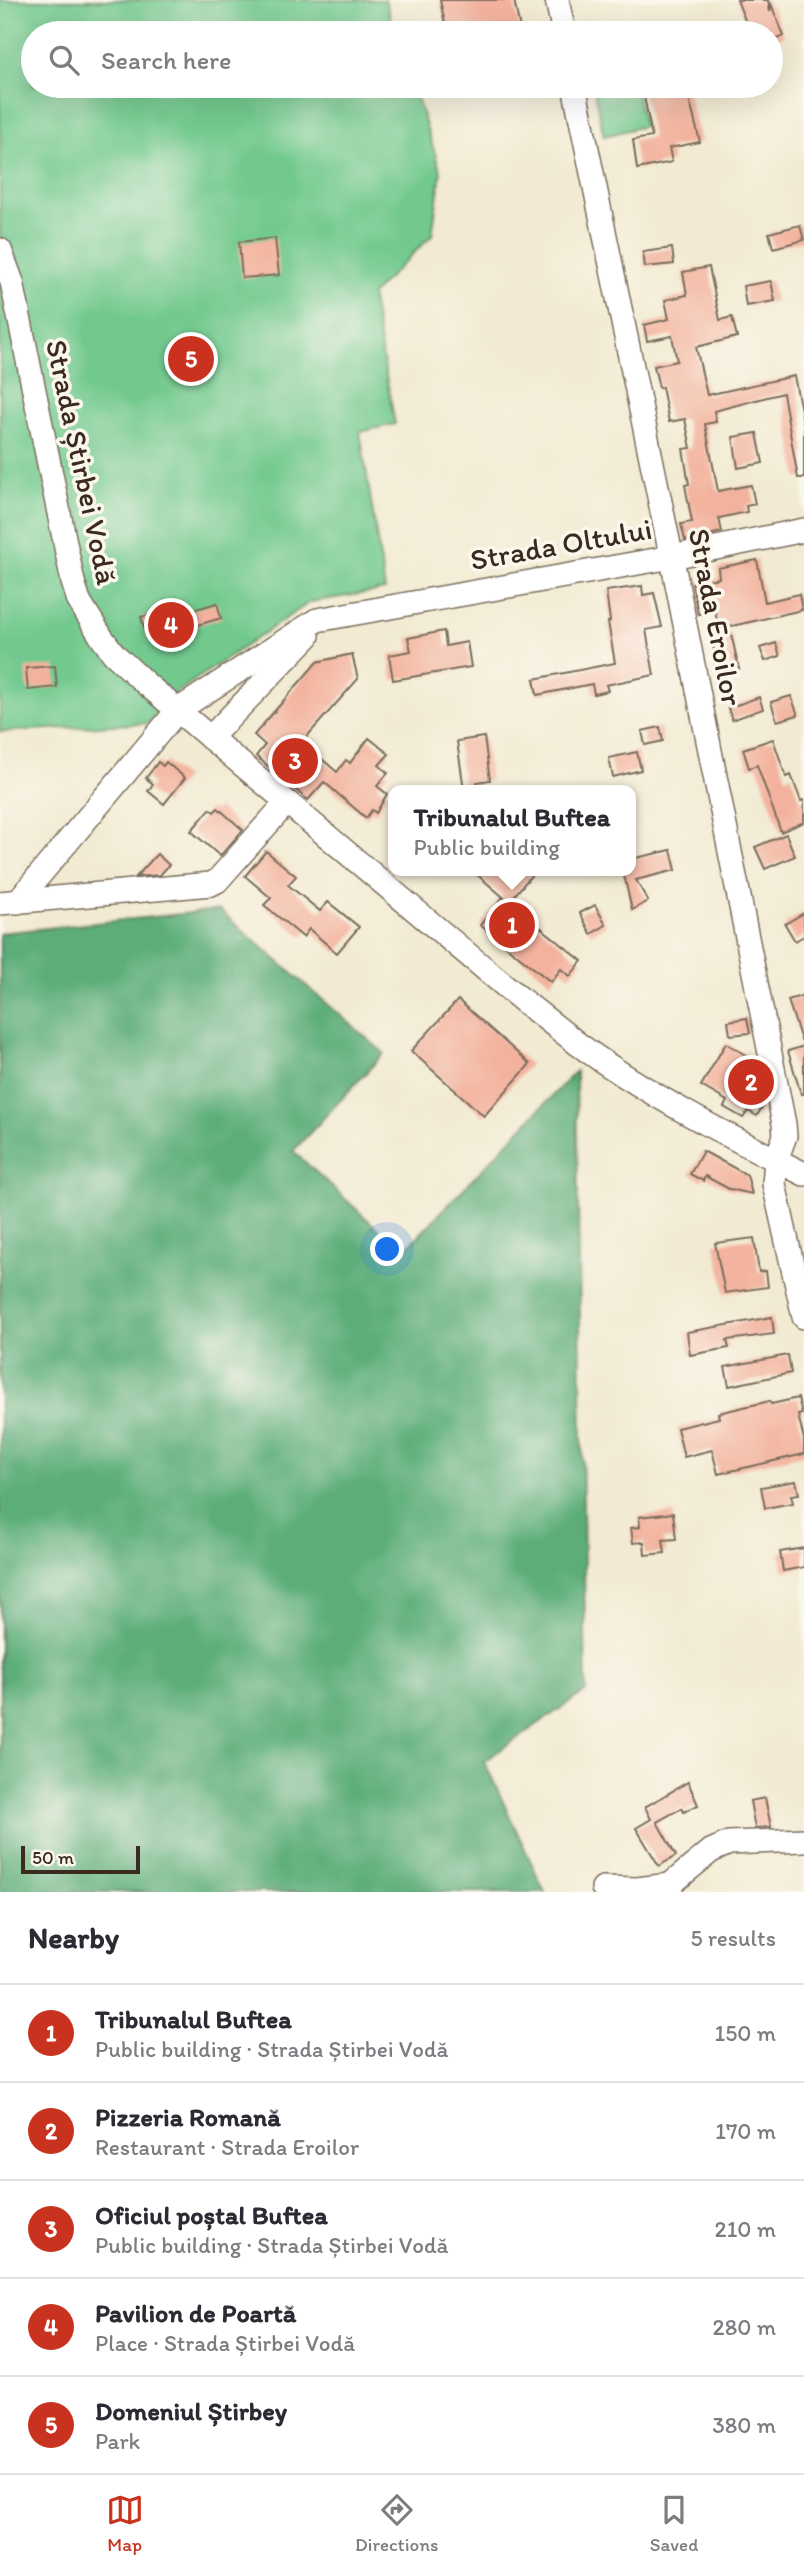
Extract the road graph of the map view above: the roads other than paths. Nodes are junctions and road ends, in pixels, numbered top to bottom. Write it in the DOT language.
graph roads {
  1 [pos="557,0"];
  2 [pos="561,21"];
  3 [pos="577,98"];
  4 [pos="0,250"];
  5 [pos="804,530"];
  6 [pos="672,557"];
  7 [pos="328,617"];
  8 [pos="178,710"];
  9 [pos="210,738"];
  10 [pos="287,803"];
  11 [pos="8,902"];
  12 [pos="776,1160"];
  13 [pos="804,1174"];
  14 [pos="804,1317"];
  15 [pos="804,1840"];
  16 [pos="603,1888"];
  1 -- 2 [label="street"];
  3 -- 6 [label="street, Strada Eroilor"];
  4 -- 8 [label="street, Strada Știrbei Vodă"];
  5 -- 6 [label="street, Strada Oltului"];
  6 -- 7 [label="street, Strada Oltului"];
  6 -- 12 [label="street, Strada Eroilor"];
  7 -- 8 [label="street, Strada Oltului"];
  7 -- 9 [label="street"];
  8 -- 9 [label="street, Strada Știrbei Vodă"];
  8 -- 11 [label="street, Strada Oltului"];
  9 -- 10 [label="street, Strada Știrbei Vodă"];
  10 -- 11 [label="street"];
  10 -- 12 [label="street, Strada Știrbei Vodă"];
  12 -- 13 [label="street, Strada Știrbei Vodă"];
  12 -- 14 [label="street, Strada Eroilor"];
  15 -- 16 [label="street"];
}
